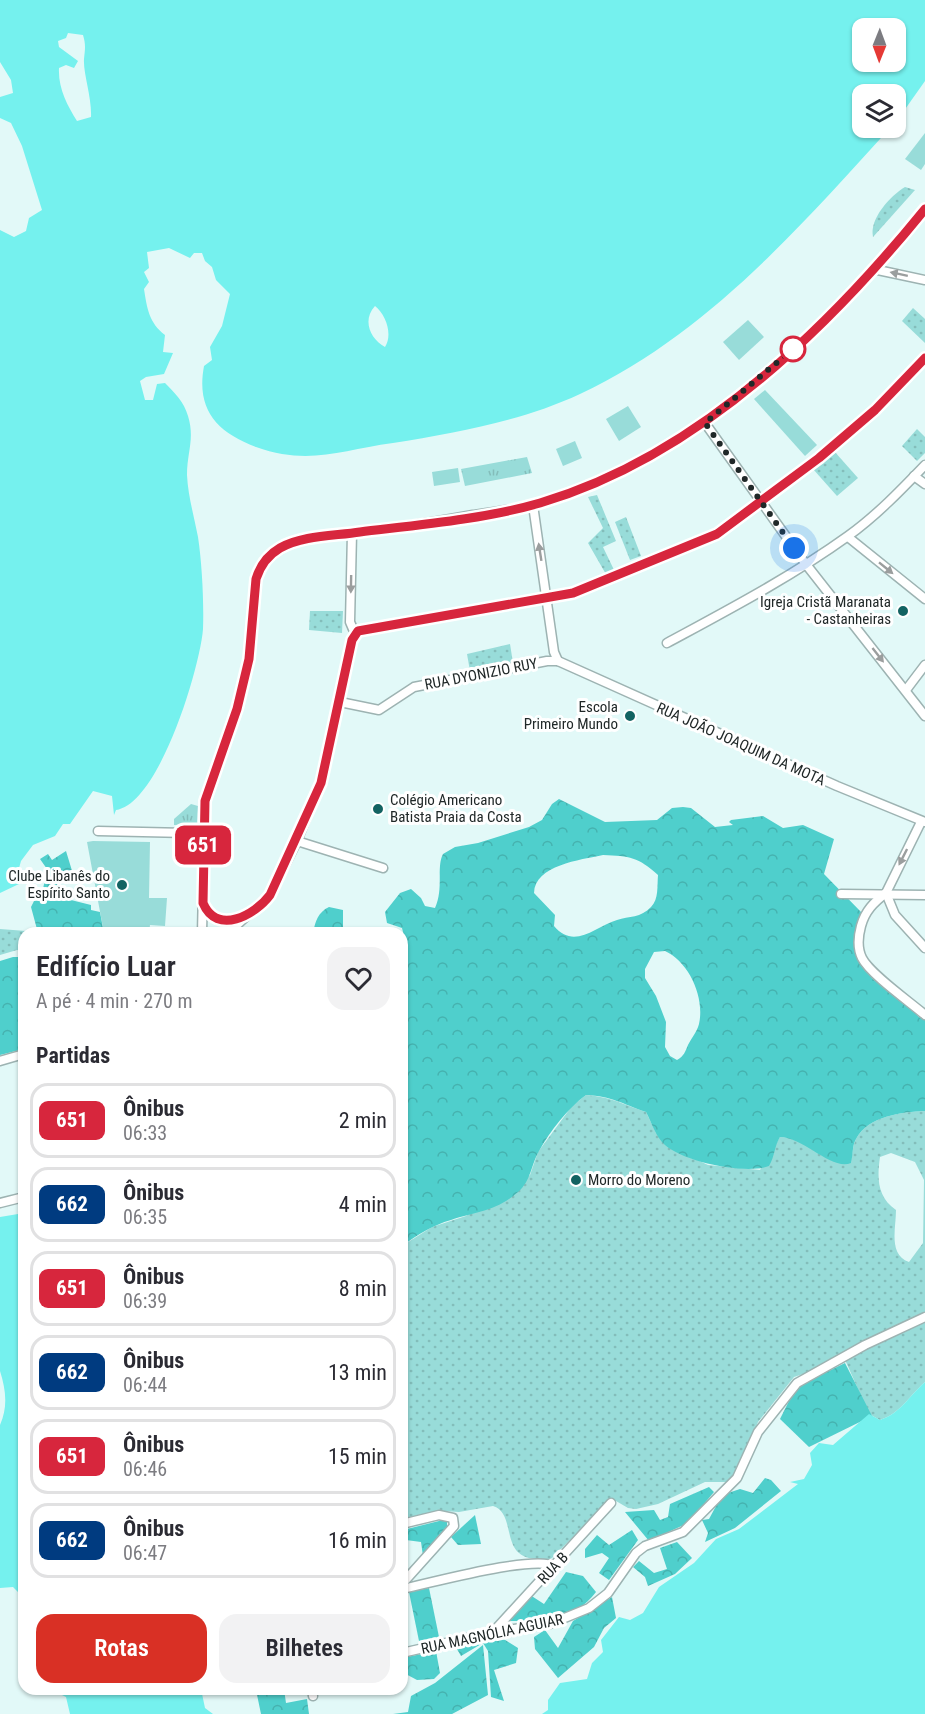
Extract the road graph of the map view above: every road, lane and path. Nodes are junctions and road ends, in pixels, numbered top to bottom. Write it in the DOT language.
graph roads {
  1 [pos="925,209"];
  2 [pos="873,269"];
  3 [pos="925,280"];
  4 [pos="925,358"];
  5 [pos="705,423"];
  6 [pos="925,465"];
  7 [pos="914,476"];
  8 [pos="925,484"];
  9 [pos="761,503"];
  10 [pos="533,505"];
  11 [pos="352,533"];
  12 [pos="848,537"];
  13 [pos="806,563"];
  14 [pos="547,599"];
  15 [pos="925,599"];
  16 [pos="358,631"];
  17 [pos="667,643"];
  18 [pos="558,661"];
  19 [pos="925,665"];
  20 [pos="906,690"];
  21 [pos="340,702"];
  22 [pos="925,716"];
  23 [pos="923,822"];
  24 [pos="204,826"];
  25 [pos="98,831"];
  26 [pos="183,833"];
  27 [pos="297,841"];
  28 [pos="203,850"];
  29 [pos="383,868"];
  30 [pos="886,893"];
  31 [pos="841,894"];
  32 [pos="925,895"];
  33 [pos="203,903"];
  34 [pos="252,912"];
  35 [pos="202,927"];
  36 [pos="235,927"];
  37 [pos="925,948"];
  38 [pos="925,1015"];
  39 [pos="18,1056"];
  40 [pos="0,1061"];
  41 [pos="18,1198"];
  42 [pos="0,1203"];
  43 [pos="925,1317"];
  44 [pos="611,1503"];
  45 [pos="408,1523"];
  46 [pos="555,1566"];
  47 [pos="408,1577"];
  48 [pos="408,1588"];
  49 [pos="493,1632"];
  50 [pos="408,1652"];
  1 -- 2 [label="street"];
  3 -- 2 [label="street, one-way"];
  2 -- 5 [label="street"];
  4 -- 9 [label="street"];
  5 -- 9 [label="street"];
  5 -- 10 [label="street"];
  6 -- 7 [label="street"];
  7 -- 8 [label="street"];
  7 -- 12 [label="street"];
  9 -- 13 [label="street"];
  9 -- 14 [label="street"];
  10 -- 11 [label="street"];
  14 -- 10 [label="street, one-way"];
  11 -- 16 [label="street, one-way"];
  11 -- 24 [label="street"];
  12 -- 13 [label="street"];
  12 -- 15 [label="street, one-way"];
  13 -- 17 [label="street"];
  13 -- 20 [label="street, one-way"];
  14 -- 16 [label="street"];
  14 -- 18 [label="street"];
  16 -- 21 [label="street"];
  18 -- 21 [label="street, RUA DYONIZIO RUY"];
  18 -- 23 [label="street, RUA JOÃO JOAQUIM DA MOTA"];
  19 -- 20 [label="street"];
  20 -- 22 [label="street"];
  21 -- 27 [label="street"];
  23 -- 30 [label="street, one-way"];
  24 -- 26 [label="street"];
  24 -- 28 [label="street"];
  25 -- 26 [label="street"];
  26 -- 28 [label="street"];
  27 -- 29 [label="street"];
  27 -- 34 [label="street"];
  28 -- 33 [label="street"];
  30 -- 31 [label="street"];
  30 -- 32 [label="street"];
  30 -- 37 [label="street"];
  30 -- 38 [label="street"];
  33 -- 34 [label="street"];
  33 -- 35 [label="street"];
  34 -- 36 [label="street"];
  39 -- 40 [label="street"];
  41 -- 42 [label="street"];
  43 -- 49 [label="street, RUA MAGNÓLIA AGUIAR"];
  44 -- 46 [label="street, RUA B"];
  45 -- 47 [label="street"];
  46 -- 48 [label="street"];
  46 -- 49 [label="street, RUA B"];
  49 -- 50 [label="street, RUA MAGNÓLIA AGUIAR"];
}
